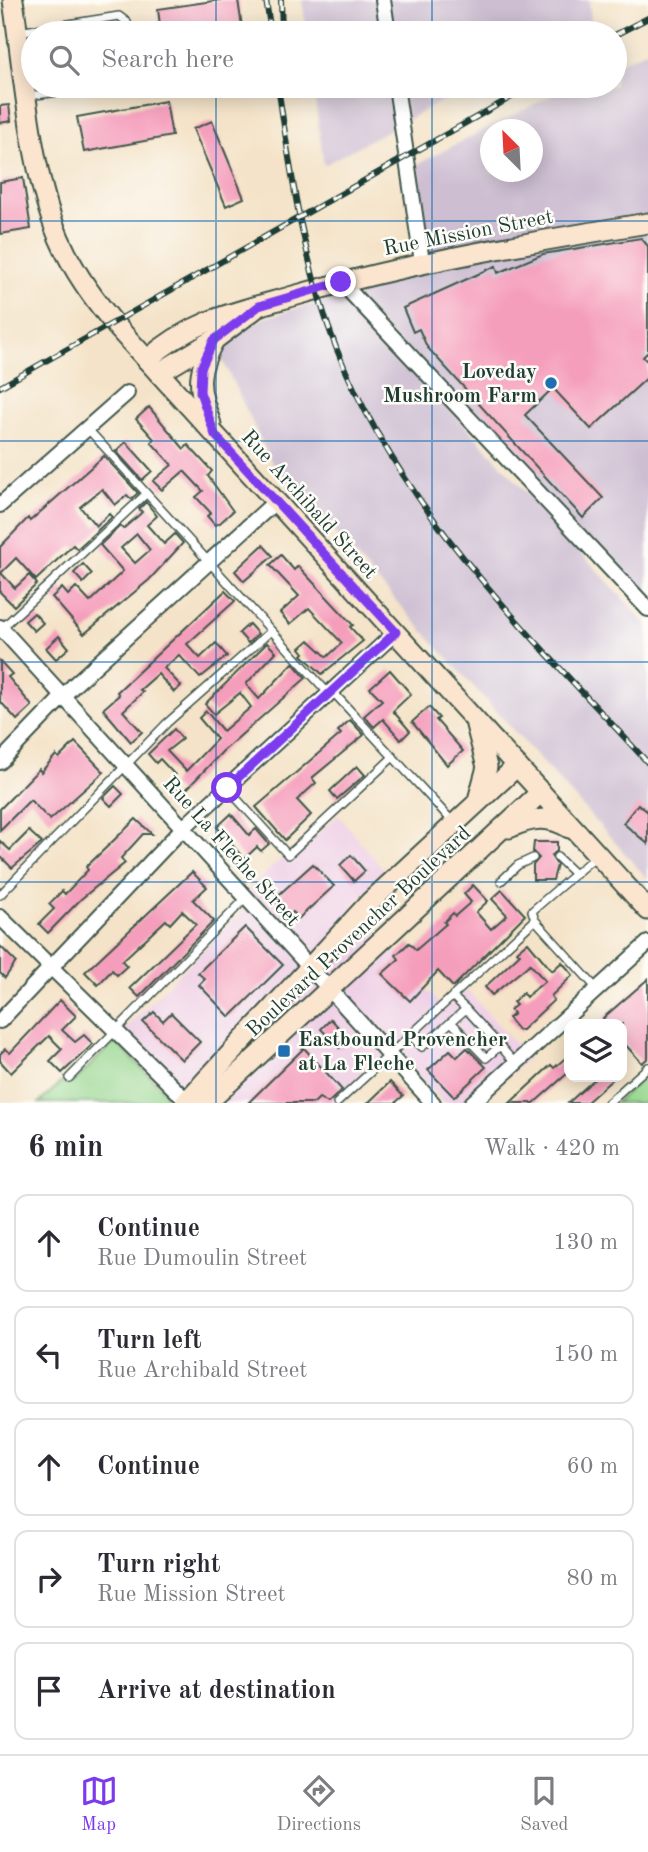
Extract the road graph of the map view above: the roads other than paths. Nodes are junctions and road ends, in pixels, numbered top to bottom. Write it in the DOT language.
graph roads {
  1 [pos="13,0"];
  2 [pos="383,0"];
  3 [pos="94,21"];
  4 [pos="126,21"];
  5 [pos="386,21"];
  6 [pos="18,32"];
  7 [pos="21,32"];
  8 [pos="21,51"];
  9 [pos="28,98"];
  10 [pos="398,98"];
  11 [pos="648,223"];
  12 [pos="422,262"];
  13 [pos="341,282"];
  14 [pos="259,306"];
  15 [pos="214,340"];
  16 [pos="153,366"];
  17 [pos="127,393"];
  18 [pos="87,428"];
  19 [pos="215,435"];
  20 [pos="146,494"];
  21 [pos="276,501"];
  22 [pos="0,505"];
  23 [pos="209,562"];
  24 [pos="648,610"];
  25 [pos="1,628"];
  26 [pos="271,631"];
  27 [pos="396,632"];
  28 [pos="331,692"];
  29 [pos="64,697"];
  30 [pos="471,712"];
  31 [pos="2,755"];
  32 [pos="393,757"];
  33 [pos="126,765"];
  34 [pos="517,766"];
  35 [pos="227,788"];
  36 [pos="541,792"];
  37 [pos="476,804"];
  38 [pos="454,824"];
  39 [pos="183,830"];
  40 [pos="498,833"];
  41 [pos="583,836"];
  42 [pos="598,853"];
  43 [pos="557,857"];
  44 [pos="533,858"];
  45 [pos="575,874"];
  46 [pos="501,881"];
  47 [pos="0,895"];
  48 [pos="245,899"];
  49 [pos="648,910"];
  50 [pos="0,917"];
  51 [pos="535,920"];
  52 [pos="648,943"];
  53 [pos="307,966"];
  54 [pos="52,968"];
  55 [pos="327,988"];
  56 [pos="597,989"];
  57 [pos="453,997"];
  58 [pos="466,1009"];
  59 [pos="0,1021"];
  60 [pos="452,1022"];
  61 [pos="117,1031"];
  62 [pos="411,1036"];
  63 [pos="499,1046"];
  64 [pos="389,1056"];
  65 [pos="515,1062"];
  66 [pos="648,1067"];
  67 [pos="69,1078"];
  68 [pos="192,1102"];
  69 [pos="337,1103"];
  70 [pos="433,1103"];
  71 [pos="472,1103"];
  72 [pos="608,1103"];
  1 -- 6 [label="main road, Rue Archibald Street"];
  2 -- 5 [label="street"];
  3 -- 4 [label="lane"];
  6 -- 7 [label="lane"];
  6 -- 8 [label="main road, Rue Archibald Street"];
  9 -- 16 [label="main road, Rue Archibald Street"];
  10 -- 12 [label="street"];
  11 -- 12 [label="main road, Rue Mission Street"];
  12 -- 13 [label="main road, Rue Mission Street"];
  13 -- 14 [label="main road, Rue Mission Street"];
  13 -- 24 [label="street"];
  14 -- 15 [label="main road, Rue Mission Street"];
  14 -- 16 [label="main road, Rue Mission Street"];
  15 -- 16 [label="main road, Rue Mission Street"];
  15 -- 19 [label="main road"];
  16 -- 19 [label="main road, Rue Archibald Street"];
  17 -- 18 [label="street"];
  18 -- 20 [label="lane"];
  18 -- 22 [label="street"];
  19 -- 21 [label="main road, Rue Archibald Street"];
  20 -- 23 [label="lane"];
  20 -- 25 [label="lane"];
  21 -- 23 [label="street"];
  21 -- 27 [label="main road, Rue Archibald Street"];
  23 -- 26 [label="lane"];
  23 -- 29 [label="street"];
  25 -- 29 [label="street, Rue La Fleche Street"];
  26 -- 28 [label="lane"];
  26 -- 33 [label="lane"];
  27 -- 28 [label="street"];
  27 -- 30 [label="main road, Rue Archibald Street"];
  28 -- 32 [label="lane"];
  28 -- 35 [label="street"];
  29 -- 31 [label="street"];
  29 -- 33 [label="street, Rue La Fleche Street"];
  30 -- 34 [label="main road, Rue Archibald Street"];
  30 -- 37 [label="main road"];
  32 -- 35 [label="lane"];
  32 -- 38 [label="lane"];
  33 -- 39 [label="street, Rue La Fleche Street"];
  33 -- 47 [label="lane"];
  34 -- 36 [label="main road, Rue Archibald Street"];
  34 -- 37 [label="main road, Boulevard Provencher Boulevard"];
  35 -- 39 [label="street"];
  36 -- 40 [label="main road, Boulevard Provencher Boulevard"];
  36 -- 41 [label="main road, Rue Archibald Street"];
  37 -- 38 [label="main road, Boulevard Provencher Boulevard"];
  38 -- 53 [label="main road, Boulevard Provencher Boulevard"];
  39 -- 48 [label="street, Rue La Fleche Street"];
  39 -- 54 [label="street"];
  40 -- 41 [label="main road"];
  40 -- 55 [label="main road, Boulevard Provencher Boulevard"];
  41 -- 42 [label="main road, Rue Archibald Street"];
  42 -- 45 [label="lane"];
  42 -- 49 [label="main road, Rue Archibald Street"];
  43 -- 45 [label="lane"];
  44 -- 46 [label="lane"];
  45 -- 51 [label="lane"];
  48 -- 53 [label="street, Rue La Fleche Street"];
  48 -- 61 [label="lane"];
  50 -- 54 [label="street"];
  51 -- 56 [label="lane"];
  51 -- 57 [label="lane"];
  52 -- 56 [label="street"];
  53 -- 55 [label="street, Rue La Fleche Street"];
  53 -- 68 [label="main road, Boulevard Provencher Boulevard"];
  54 -- 59 [label="street"];
  54 -- 61 [label="street"];
  55 -- 64 [label="street, Rue La Fleche Street"];
  55 -- 68 [label="main road, Boulevard Provencher Boulevard"];
  56 -- 65 [label="street"];
  57 -- 58 [label="lane"];
  57 -- 62 [label="lane"];
  58 -- 60 [label="lane"];
  58 -- 63 [label="lane"];
  60 -- 62 [label="lane"];
  60 -- 63 [label="lane"];
  61 -- 67 [label="lane"];
  61 -- 68 [label="street"];
  62 -- 64 [label="lane"];
  63 -- 65 [label="lane"];
  64 -- 69 [label="lane"];
  64 -- 70 [label="street, Rue La Fleche Street"];
  65 -- 71 [label="street"];
  66 -- 72 [label="lane"];
}
